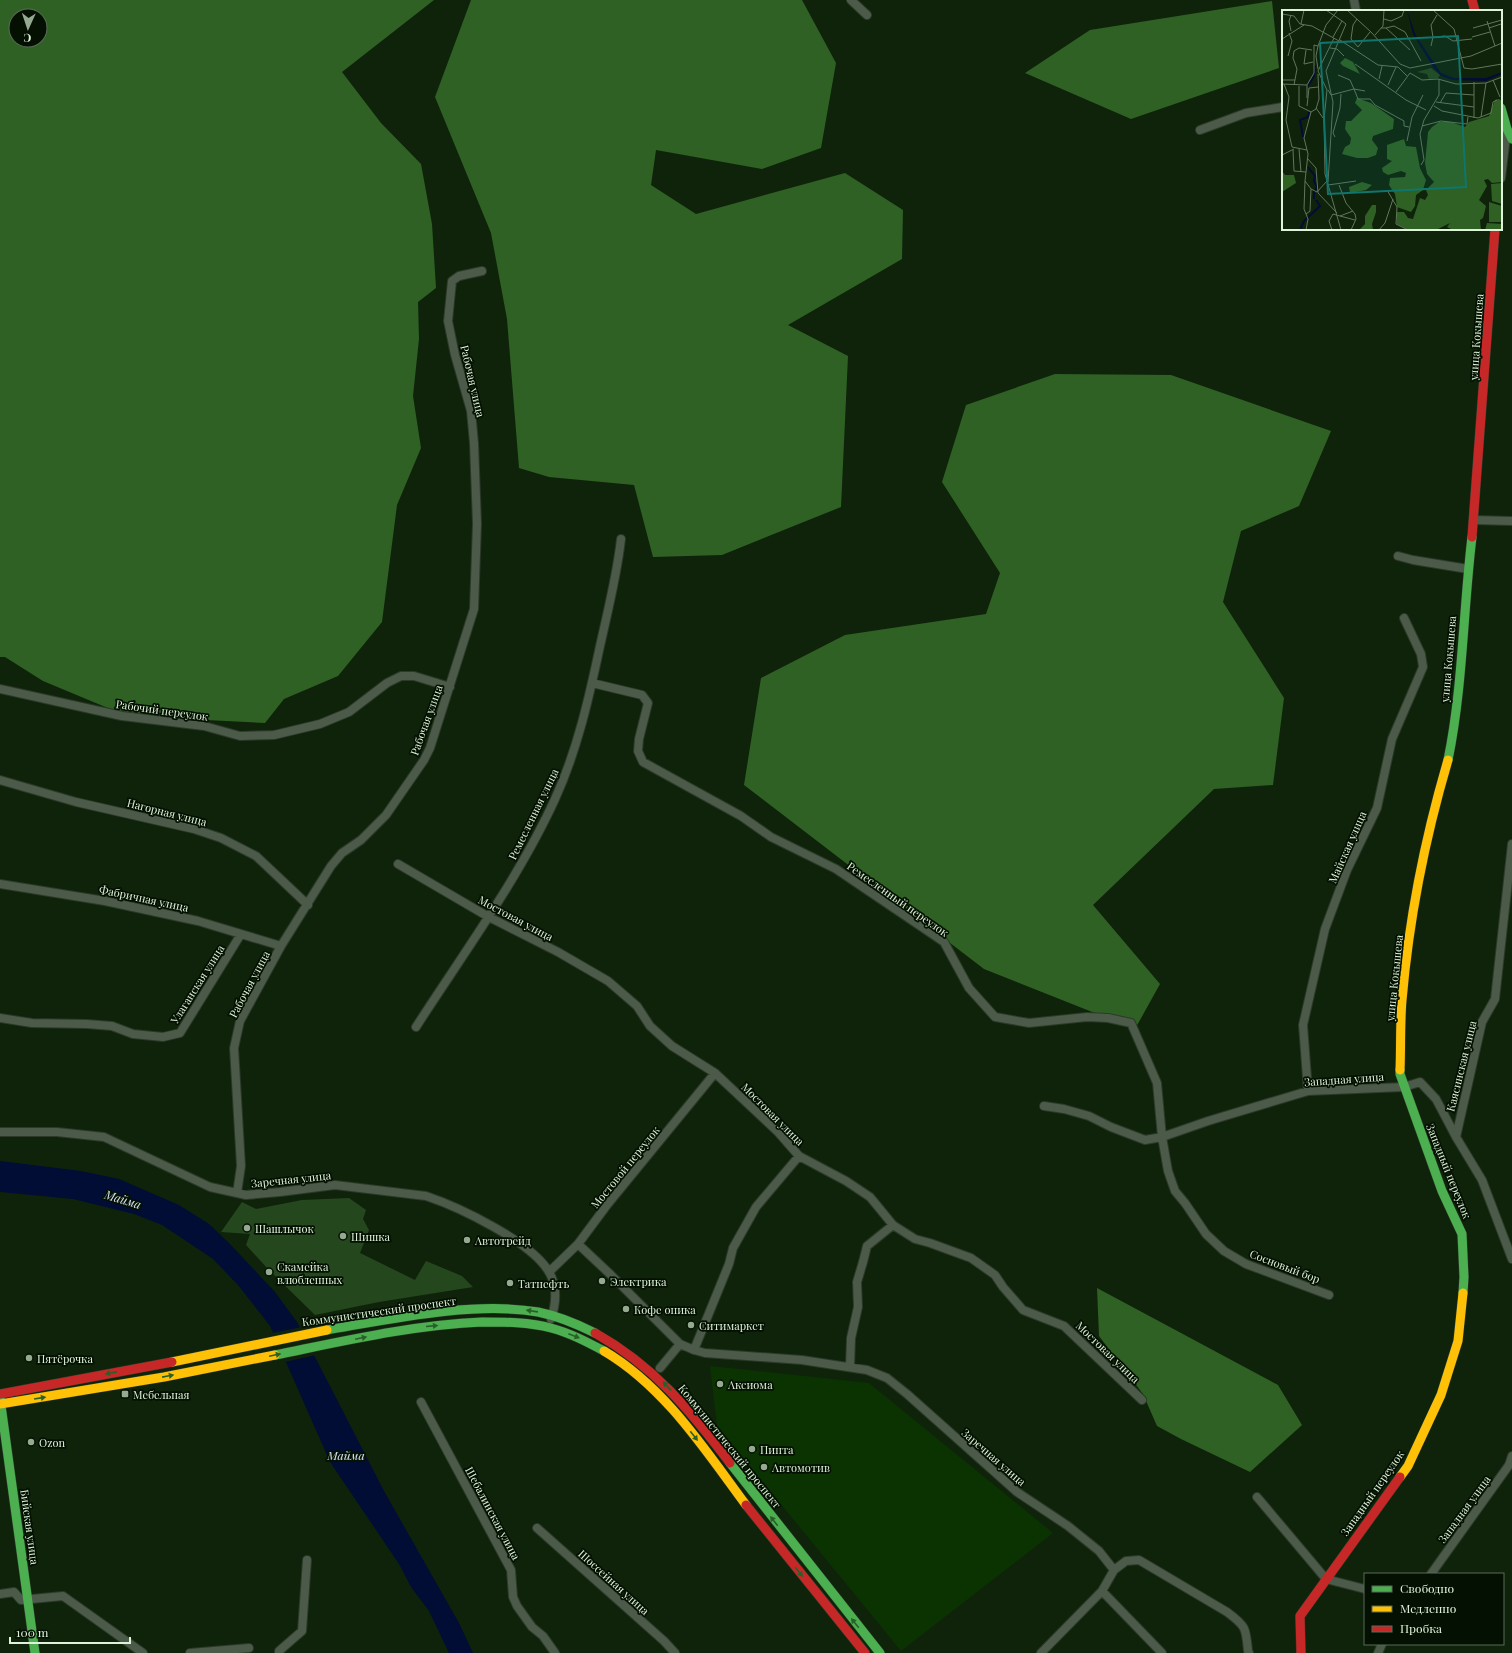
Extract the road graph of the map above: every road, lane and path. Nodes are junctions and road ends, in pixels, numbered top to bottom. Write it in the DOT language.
graph roads {
  1 [pos="851,0"];
  2 [pos="1354,0"];
  3 [pos="1472,0"];
  4 [pos="1356,10"];
  5 [pos="1475,10"];
  6 [pos="867,15"];
  7 [pos="1282,107"];
  8 [pos="1502,112"];
  9 [pos="1507,129"];
  10 [pos="1200,130"];
  11 [pos="1512,139"];
  12 [pos="1502,170"];
  13 [pos="1495,230"];
  14 [pos="482,271"];
  15 [pos="1474,520"];
  16 [pos="1512,521"];
  17 [pos="621,539"];
  18 [pos="1398,556"];
  19 [pos="1468,569"];
  20 [pos="1404,618"];
  21 [pos="592,683"];
  22 [pos="450,687"];
  23 [pos="0,689"];
  24 [pos="0,780"];
  25 [pos="1512,844"];
  26 [pos="398,864"];
  27 [pos="0,884"];
  28 [pos="308,905"];
  29 [pos="487,916"];
  30 [pos="241,934"];
  31 [pos="281,946"];
  32 [pos="0,1018"];
  33 [pos="416,1026"];
  34 [pos="715,1073"];
  35 [pos="1404,1087"];
  36 [pos="1308,1091"];
  37 [pos="1044,1106"];
  38 [pos="0,1132"];
  39 [pos="1162,1137"];
  40 [pos="1456,1137"];
  41 [pos="799,1156"];
  42 [pos="237,1193"];
  43 [pos="893,1225"];
  44 [pos="578,1244"];
  45 [pos="1512,1259"];
  46 [pos="549,1272"];
  47 [pos="1329,1295"];
  48 [pos="553,1315"];
  49 [pos="549,1327"];
  50 [pos="680,1344"];
  51 [pos="694,1350"];
  52 [pos="850,1367"];
  53 [pos="660,1368"];
  54 [pos="0,1400"];
  55 [pos="1142,1400"];
  56 [pos="421,1402"];
  57 [pos="0,1440"];
  58 [pos="1512,1456"];
  59 [pos="1257,1497"];
  60 [pos="537,1528"];
  61 [pos="307,1560"];
  62 [pos="1114,1570"];
  63 [pos="1431,1573"];
  64 [pos="1326,1578"];
  65 [pos="1364,1589"];
  66 [pos="1102,1590"];
  67 [pos="0,1594"];
  68 [pos="24,1599"];
  69 [pos="249,1648"];
  70 [pos="28,1653"];
  71 [pos="35,1653"];
  72 [pos="143,1653"];
  73 [pos="190,1653"];
  74 [pos="279,1653"];
  75 [pos="555,1653"];
  76 [pos="674,1653"];
  77 [pos="865,1653"];
  78 [pos="880,1653"];
  79 [pos="1041,1653"];
  80 [pos="1162,1653"];
  81 [pos="1249,1653"];
  82 [pos="1301,1653"];
  1 -- 6 [label="street"];
  2 -- 4 [label="street"];
  3 -- 5 [label="main road"];
  7 -- 10 [label="street"];
  8 -- 9 [label="main road"];
  9 -- 11 [label="main road"];
  9 -- 12 [label="street"];
  13 -- 15 [label="main road, улица Кокышева"];
  14 -- 22 [label="street, Рабочая улица"];
  15 -- 16 [label="street"];
  15 -- 19 [label="main road, улица Кокышева"];
  17 -- 21 [label="street, Ремесленная улица"];
  18 -- 19 [label="street"];
  19 -- 35 [label="main road, улица Кокышева"];
  20 -- 36 [label="street, Майская улица"];
  21 -- 29 [label="street, Ремесленная улица"];
  21 -- 39 [label="street, Ремесленный переулок"];
  22 -- 23 [label="street, Рабочий переулок"];
  22 -- 28 [label="street, Рабочая улица"];
  24 -- 28 [label="street, Нагорная улица"];
  25 -- 40 [label="street, Каясинская улица"];
  26 -- 29 [label="street, Мостовая улица"];
  27 -- 30 [label="street, Фабричная улица"];
  28 -- 31 [label="street, Рабочая улица"];
  29 -- 33 [label="street, Ремесленная улица"];
  29 -- 34 [label="street, Мостовая улица"];
  30 -- 31 [label="street, Фабричная улица"];
  30 -- 32 [label="street, Улаганская улица"];
  31 -- 42 [label="street, Рабочая улица"];
  34 -- 41 [label="street, Мостовая улица"];
  34 -- 44 [label="street, Мостовой переулок"];
  35 -- 36 [label="street, Западная улица"];
  35 -- 40 [label="street, Западная улица"];
  35 -- 64 [label="main road, Западный переулок"];
  36 -- 39 [label="street, Западная улица"];
  37 -- 39 [label="street"];
  38 -- 42 [label="street, Заречная улица"];
  39 -- 47 [label="street, Сосновый бор"];
  40 -- 45 [label="street"];
  41 -- 43 [label="street, Мостовая улица"];
  41 -- 51 [label="street"];
  42 -- 46 [label="street, Заречная улица"];
  43 -- 52 [label="street"];
  43 -- 55 [label="street, Мостовая улица"];
  44 -- 46 [label="street, Мостовой переулок"];
  44 -- 50 [label="street"];
  46 -- 48 [label="street"];
  48 -- 49 [label="street"];
  48 -- 54 [label="main road, Коммунистический проспект, one-way"];
  78 -- 48 [label="main road, Коммунистический проспект, one-way"];
  54 -- 49 [label="main road, Коммунистический проспект, one-way"];
  49 -- 77 [label="main road, Коммунистический проспект, one-way"];
  50 -- 51 [label="street, Заречная улица"];
  50 -- 53 [label="street"];
  51 -- 52 [label="street, Заречная улица"];
  52 -- 62 [label="street, Заречная улица"];
  54 -- 68 [label="main road, Бийская улица"];
  56 -- 75 [label="street, Шебалинская улица"];
  57 -- 68 [label="main road, Бийская улица"];
  58 -- 63 [label="street, Западная улица"];
  59 -- 64 [label="street"];
  60 -- 76 [label="street, Шоссейная улица"];
  61 -- 74 [label="street"];
  62 -- 66 [label="street"];
  62 -- 81 [label="street"];
  64 -- 65 [label="street"];
  64 -- 82 [label="main road, Западный переулок"];
  66 -- 79 [label="street"];
  66 -- 80 [label="street"];
  67 -- 68 [label="street"];
  68 -- 70 [label="main road, Бийская улица"];
  68 -- 71 [label="main road, Бийская улица"];
  68 -- 72 [label="street"];
  69 -- 73 [label="street"];
}
